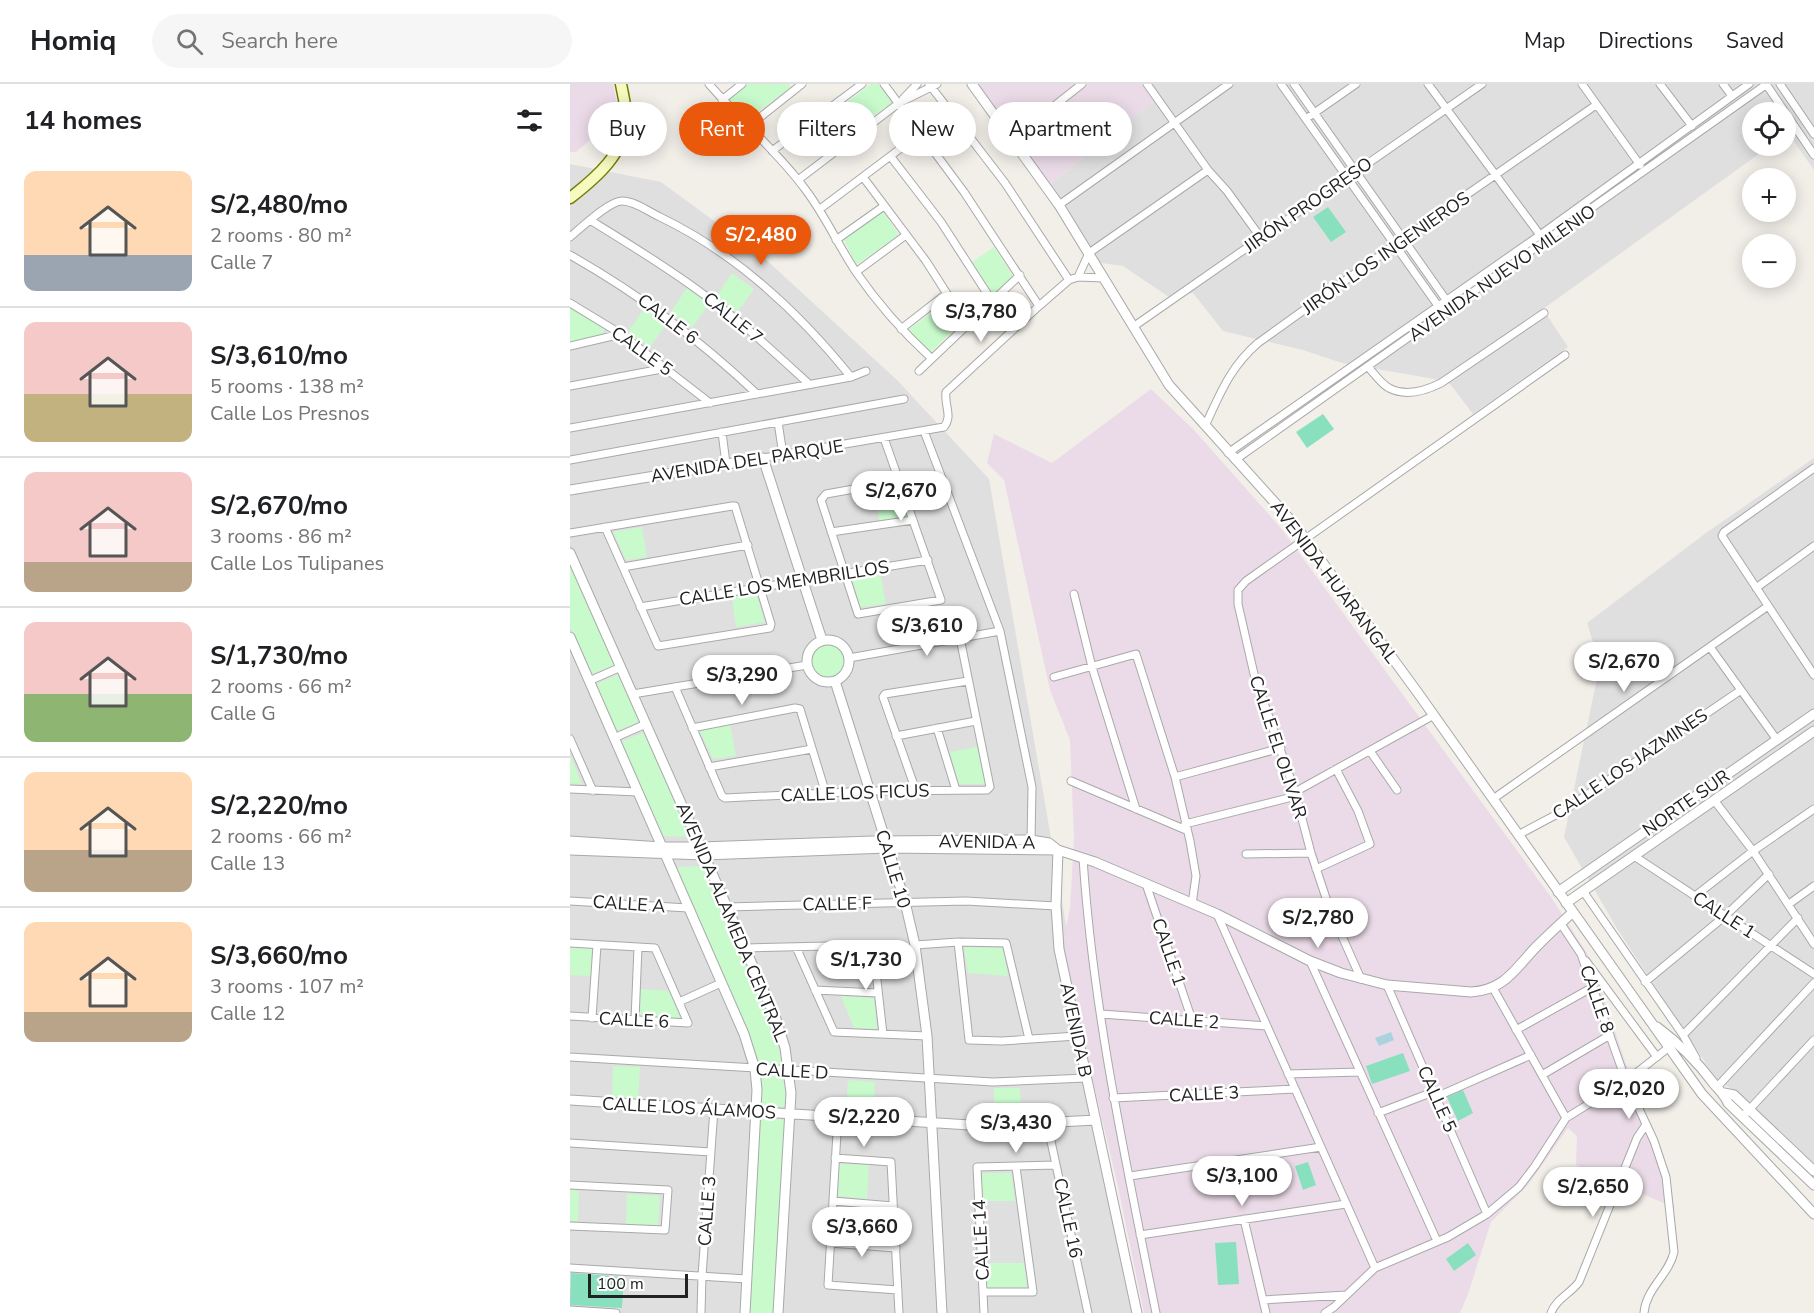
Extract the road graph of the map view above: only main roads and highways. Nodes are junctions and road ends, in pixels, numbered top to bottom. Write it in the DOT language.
graph roads {
  1 [pos="621,84"];
  2 [pos="574,194"];
  1 -- 2 [label="main road"];
}
